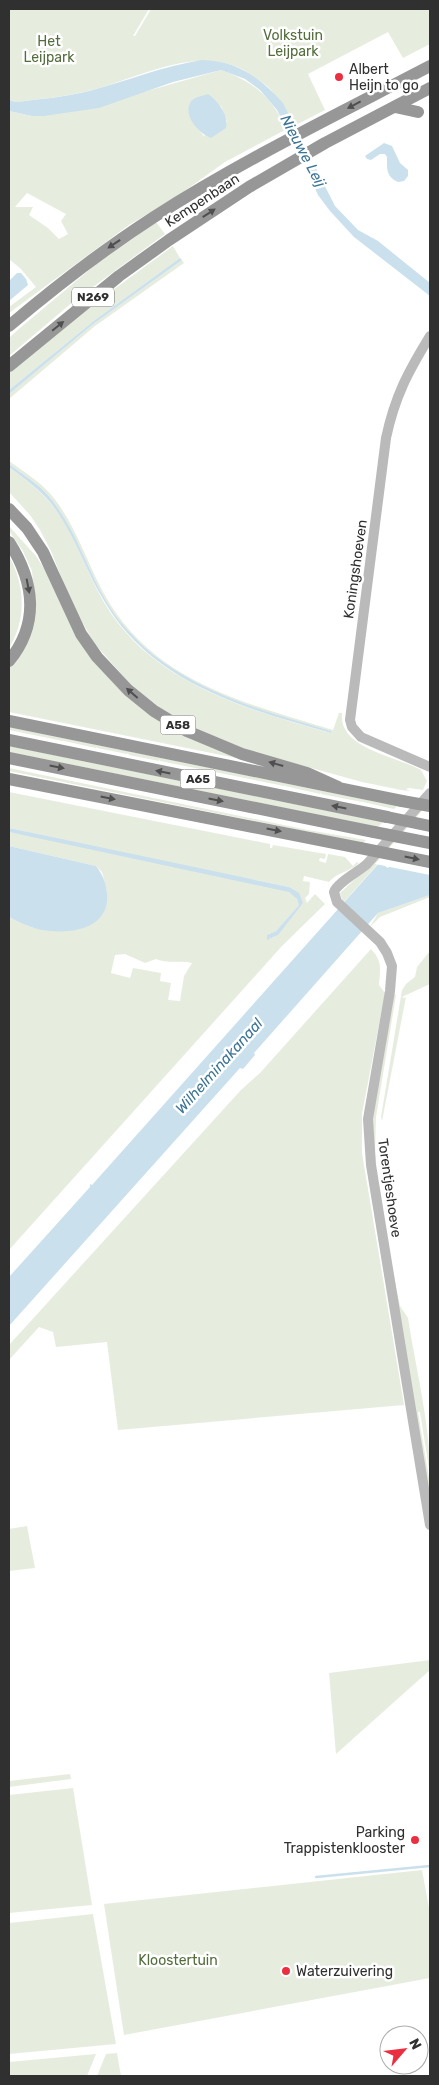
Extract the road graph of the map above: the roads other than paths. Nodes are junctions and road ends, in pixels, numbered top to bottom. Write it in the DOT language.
graph roads {
  1 [pos="430,66"];
  2 [pos="396,74"];
  3 [pos="413,75"];
  4 [pos="430,88"];
  5 [pos="335,106"];
  6 [pos="395,106"];
  7 [pos="418,112"];
  8 [pos="319,124"];
  9 [pos="9,326"];
  10 [pos="430,336"];
  11 [pos="9,366"];
  12 [pos="9,509"];
  13 [pos="9,542"];
  14 [pos="9,660"];
  15 [pos="9,721"];
  16 [pos="9,740"];
  17 [pos="9,758"];
  18 [pos="430,767"];
  19 [pos="9,779"];
  20 [pos="338,788"];
  21 [pos="430,792"];
  22 [pos="430,806"];
  23 [pos="430,826"];
  24 [pos="430,843"];
  25 [pos="430,862"];
  26 [pos="430,1525"];
  1 -- 3 [label="highway, Kempenbaan"];
  2 -- 3 [label="highway"];
  3 -- 8 [label="highway, Kempenbaan, one-way"];
  4 -- 6 [label="highway, Kempenbaan"];
  5 -- 8 [label="highway"];
  6 -- 7 [label="highway"];
  11 -- 6 [label="highway, Kempenbaan / N269, one-way"];
  8 -- 9 [label="highway, Kempenbaan / N269, one-way"];
  10 -- 18 [label="street, Koningshoeven"];
  20 -- 12 [label="highway, A58, one-way"];
  13 -- 14 [label="highway, one-way"];
  15 -- 20 [label="highway, A58"];
  23 -- 16 [label="highway, A65, one-way, bridge"];
  17 -- 24 [label="highway, A65, one-way, bridge"];
  19 -- 25 [label="highway, one-way, bridge"];
  20 -- 22 [label="highway, A58, bridge"];
  21 -- 26 [label="street, Torentjeshoeve"];
}
